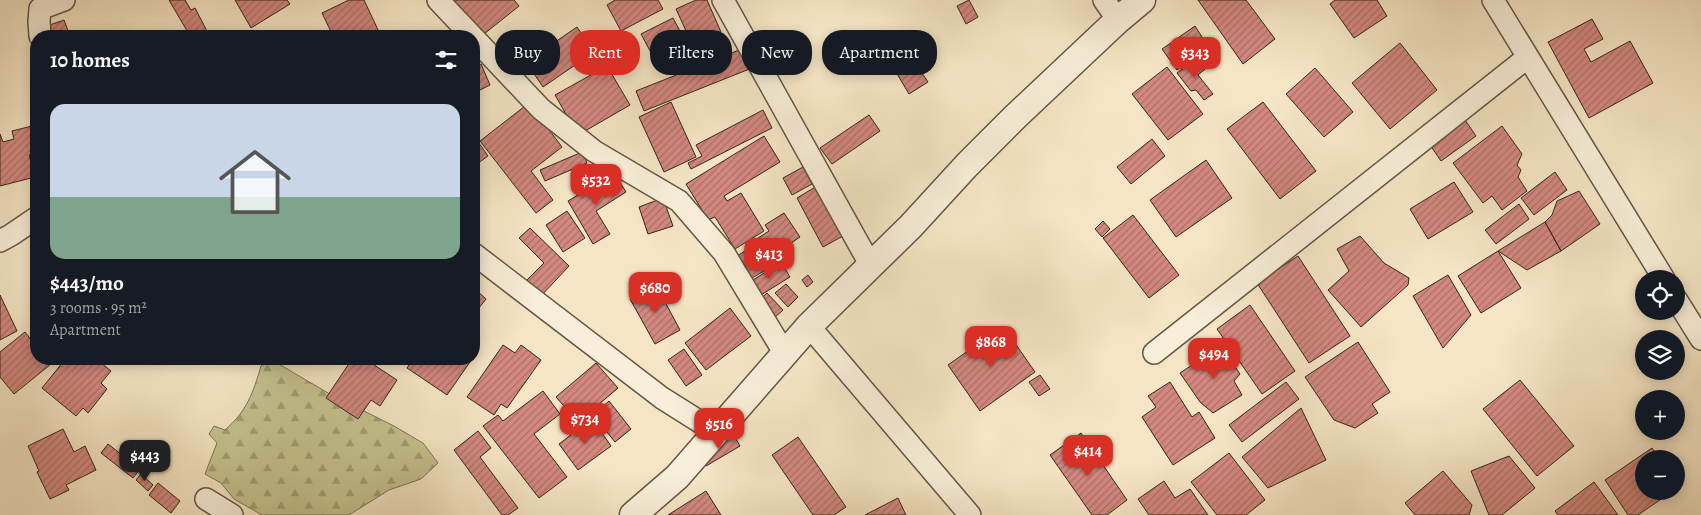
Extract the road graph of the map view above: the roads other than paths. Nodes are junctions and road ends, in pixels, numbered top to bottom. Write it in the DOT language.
graph roads {
  1 [pos="64,0"];
  2 [pos="438,0"];
  3 [pos="724,0"];
  4 [pos="1142,0"];
  5 [pos="1493,0"];
  6 [pos="1111,10"];
  7 [pos="40,30"];
  8 [pos="466,30"];
  9 [pos="480,44"];
  10 [pos="1528,56"];
  11 [pos="30,222"];
  12 [pos="0,240"];
  13 [pos="480,259"];
  14 [pos="871,266"];
  15 [pos="1659,270"];
  16 [pos="1685,313"];
  17 [pos="810,326"];
  18 [pos="1701,339"];
  19 [pos="1154,353"];
  20 [pos="784,354"];
  21 [pos="716,432"];
  22 [pos="206,499"];
  23 [pos="232,515"];
  24 [pos="633,515"];
  25 [pos="970,515"];
  1 -- 7 [label="street"];
  2 -- 8 [label="street"];
  3 -- 14 [label="street"];
  4 -- 6 [label="street"];
  5 -- 10 [label="street"];
  6 -- 14 [label="street"];
  9 -- 20 [label="street"];
  10 -- 15 [label="street"];
  10 -- 19 [label="street"];
  11 -- 12 [label="street"];
  13 -- 21 [label="street"];
  14 -- 17 [label="street"];
  16 -- 18 [label="street"];
  17 -- 20 [label="street"];
  17 -- 25 [label="street"];
  20 -- 21 [label="street"];
  21 -- 24 [label="street"];
  22 -- 23 [label="street"];
}
